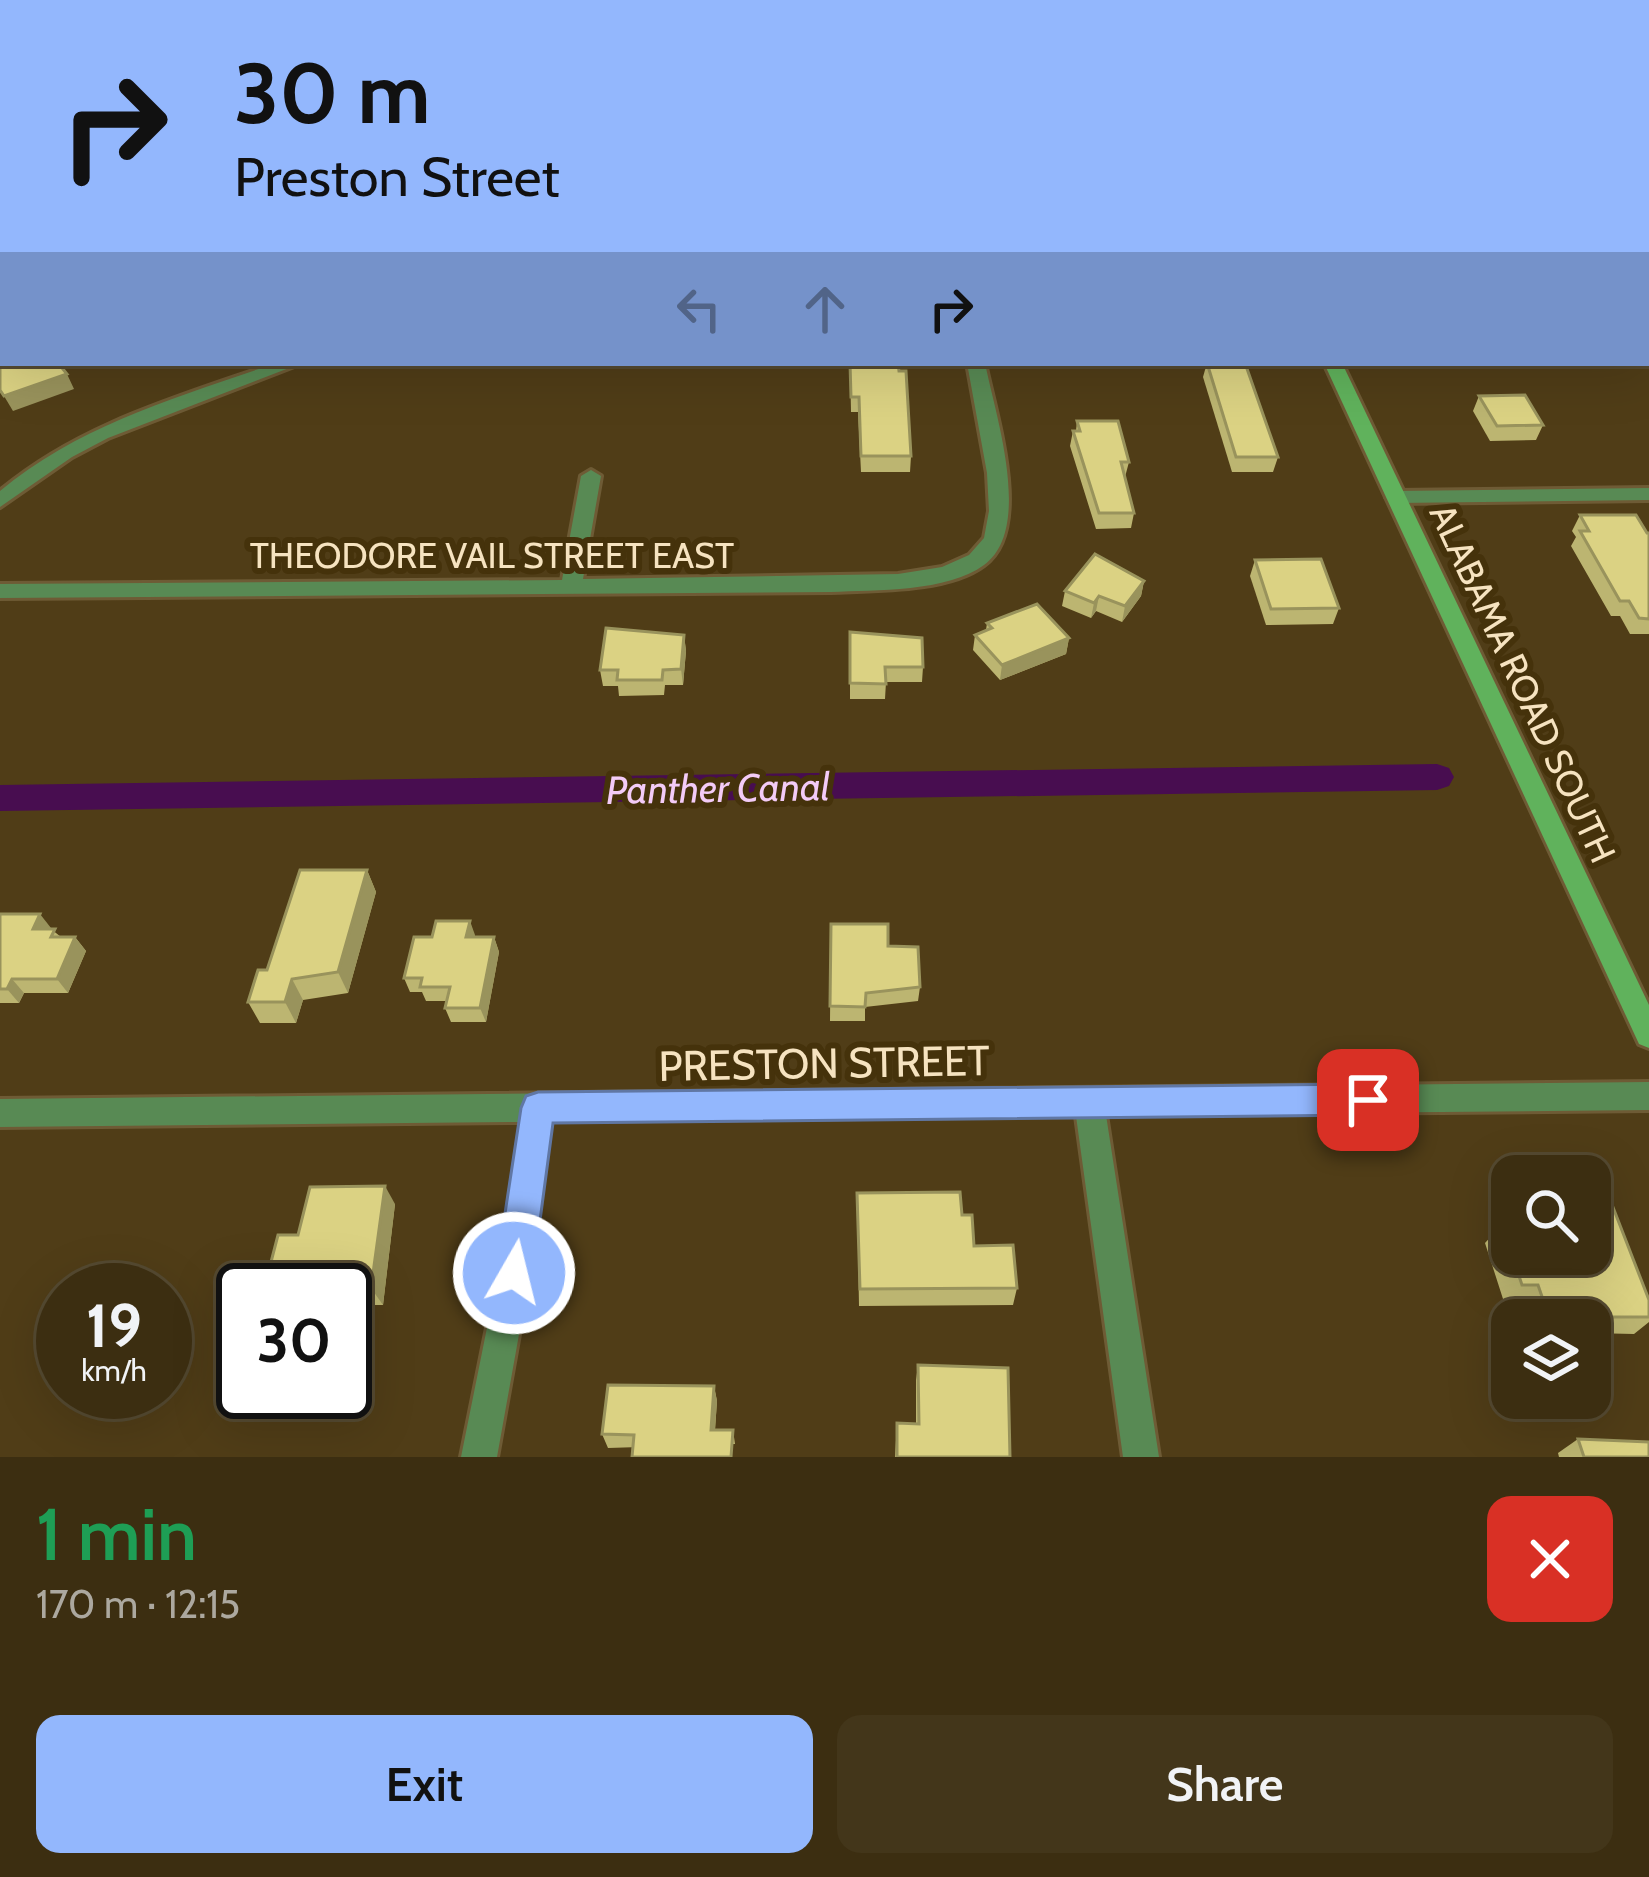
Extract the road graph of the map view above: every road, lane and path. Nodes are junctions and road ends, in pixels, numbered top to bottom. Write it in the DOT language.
graph roads {
  1 [pos="285,366"];
  2 [pos="976,366"];
  3 [pos="1334,366"];
  4 [pos="591,476"];
  5 [pos="1649,494"];
  6 [pos="1396,497"];
  7 [pos="0,501"];
  8 [pos="571,586"];
  9 [pos="0,591"];
  10 [pos="1649,1035"];
  11 [pos="1649,1096"];
  12 [pos="1089,1102"];
  13 [pos="538,1108"];
  14 [pos="0,1113"];
  15 [pos="479,1457"];
  16 [pos="1141,1457"];
  1 -- 7 [label="street"];
  2 -- 8 [label="street, THEODORE VAIL STREET EAST"];
  3 -- 6 [label="street, ALABAMA ROAD SOUTH"];
  4 -- 8 [label="street"];
  5 -- 6 [label="street"];
  6 -- 10 [label="street, ALABAMA ROAD SOUTH"];
  8 -- 9 [label="street, THEODORE VAIL STREET EAST"];
  11 -- 12 [label="street, PRESTON STREET"];
  12 -- 13 [label="street, PRESTON STREET"];
  12 -- 16 [label="street"];
  13 -- 14 [label="street, PRESTON STREET"];
  13 -- 15 [label="street"];
}
